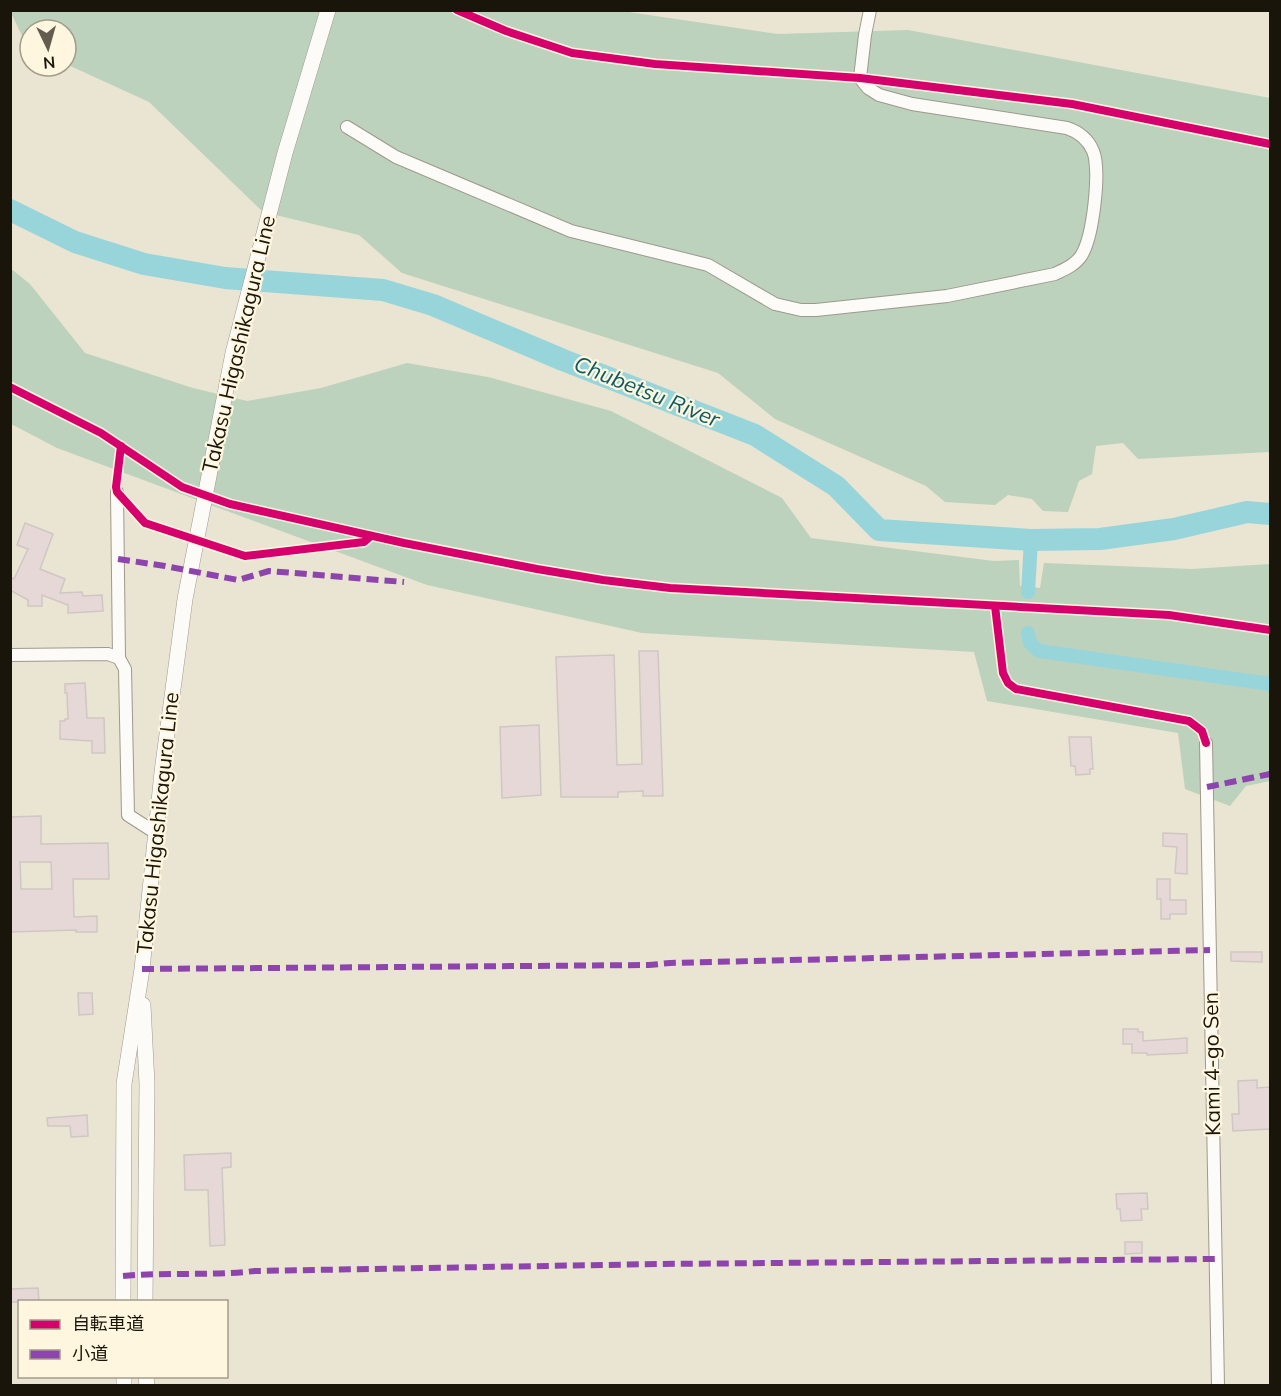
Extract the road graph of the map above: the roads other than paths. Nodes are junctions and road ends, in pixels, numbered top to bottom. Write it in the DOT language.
graph roads {
  1 [pos="328,10"];
  2 [pos="870,10"];
  3 [pos="347,127"];
  4 [pos="117,492"];
  5 [pos="10,655"];
  6 [pos="119,658"];
  7 [pos="1206,743"];
  8 [pos="156,833"];
  9 [pos="142,969"];
  10 [pos="123,1300"];
  11 [pos="145,1300"];
  12 [pos="1218,1386"];
  1 -- 8 [label="main road, Takasu Higashikagura Line"];
  2 -- 3 [label="street"];
  4 -- 6 [label="street"];
  5 -- 6 [label="street"];
  6 -- 8 [label="street"];
  7 -- 12 [label="street, Kami 4-go Sen"];
  8 -- 9 [label="main road, Takasu Higashikagura Line"];
  9 -- 10 [label="main road, Takasu Higashikagura Line"];
  9 -- 11 [label="main road, Takasu Higashikagura Line"];
}
